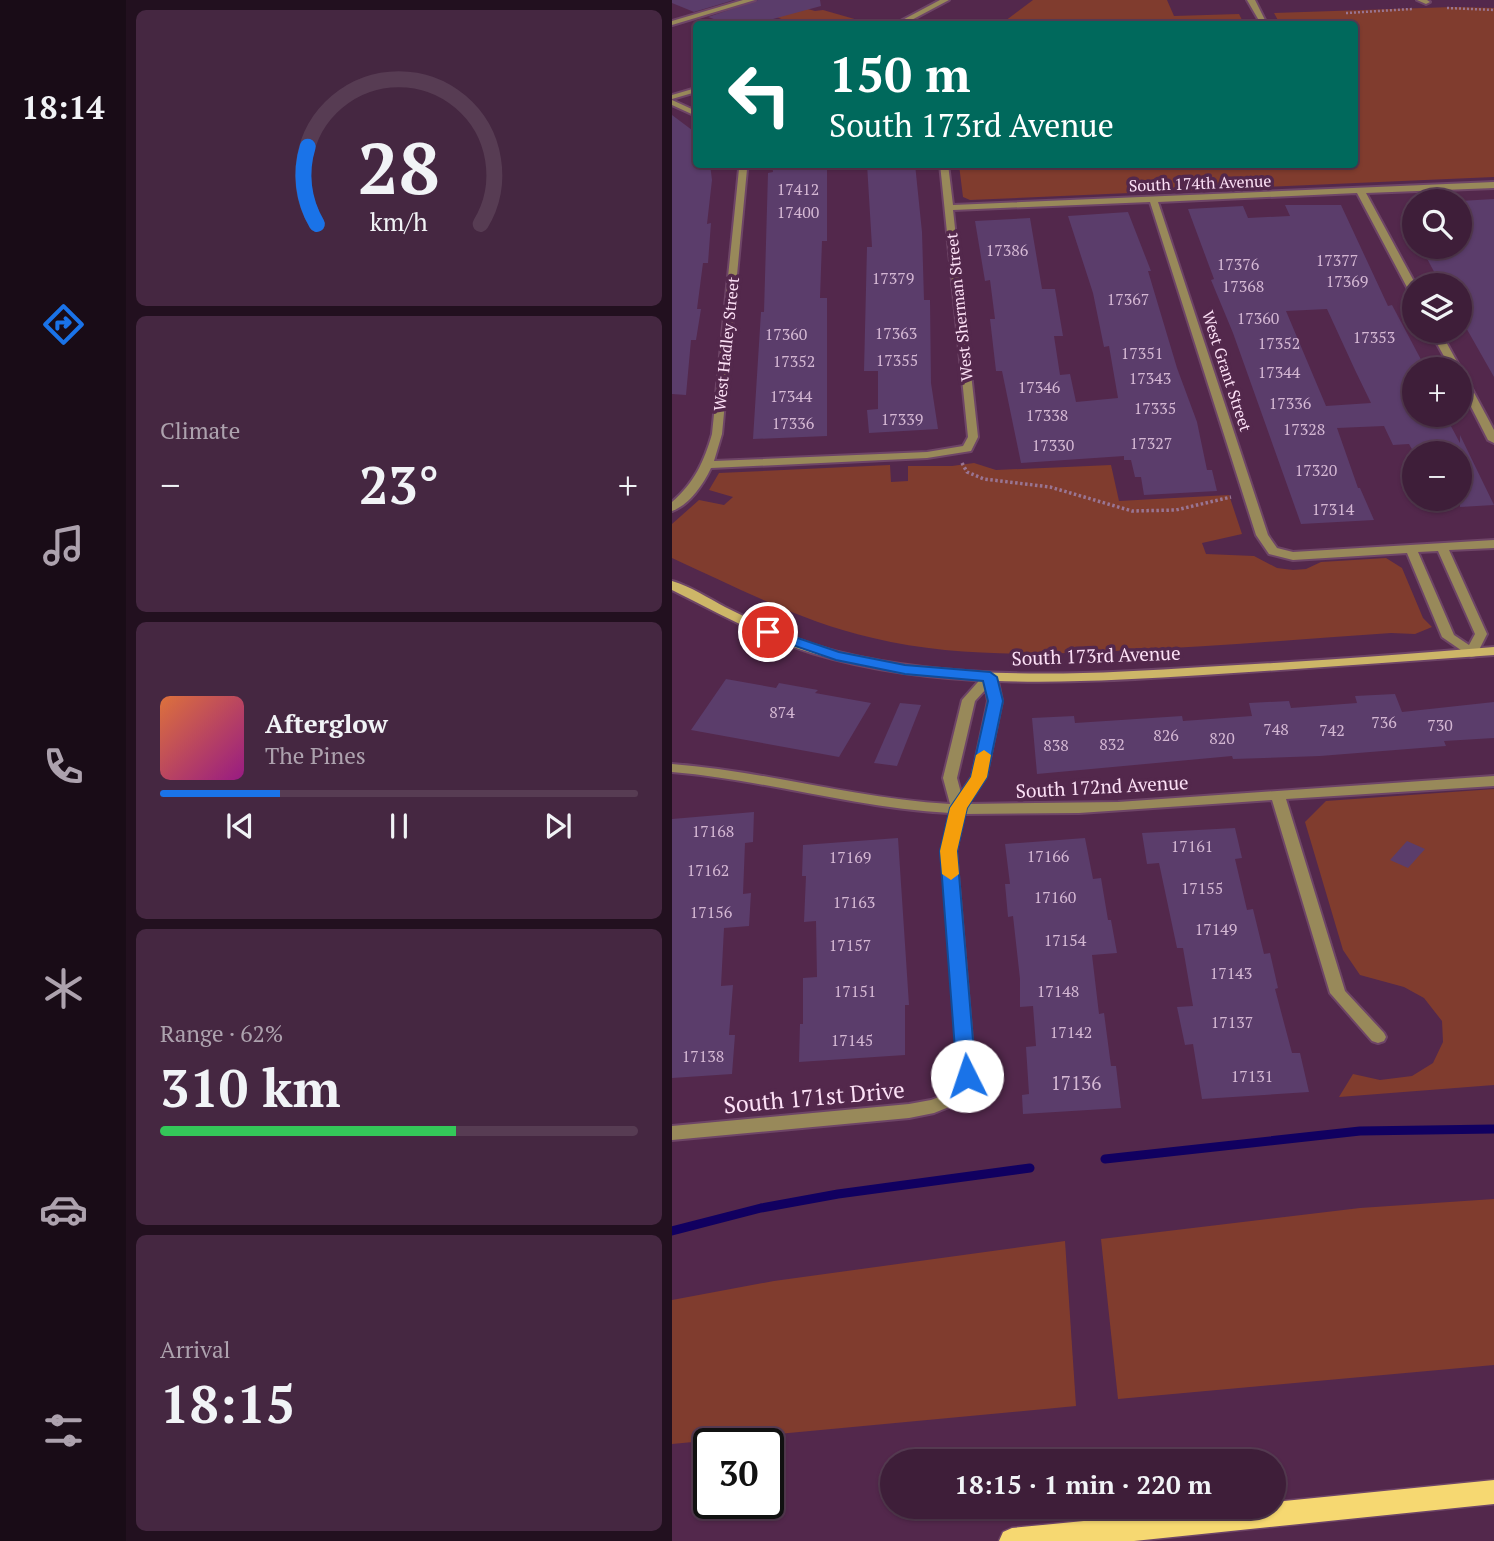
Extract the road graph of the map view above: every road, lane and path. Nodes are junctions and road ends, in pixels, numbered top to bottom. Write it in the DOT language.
graph roads {
  1 [pos="751,0"];
  2 [pos="944,0"];
  3 [pos="1251,0"];
  4 [pos="1447,8"];
  5 [pos="1413,9"];
  6 [pos="1494,10"];
  7 [pos="1346,13"];
  8 [pos="905,21"];
  9 [pos="1262,21"];
  10 [pos="672,23"];
  11 [pos="693,91"];
  12 [pos="672,100"];
  13 [pos="693,112"];
  14 [pos="741,168"];
  15 [pos="944,168"];
  16 [pos="1494,185"];
  17 [pos="1360,191"];
  18 [pos="1153,199"];
  19 [pos="948,208"];
  20 [pos="1404,273"];
  21 [pos="1472,399"];
  22 [pos="1494,440"];
  23 [pos="962,463"];
  24 [pos="710,465"];
  25 [pos="1232,497"];
  26 [pos="672,508"];
  27 [pos="1494,544"];
  28 [pos="1442,547"];
  29 [pos="1410,549"];
  30 [pos="672,585"];
  31 [pos="1494,651"];
  32 [pos="1471,653"];
  33 [pos="990,677"];
  34 [pos="672,768"];
  35 [pos="1494,781"];
  36 [pos="1278,795"];
  37 [pos="958,808"];
  38 [pos="1378,1037"];
  39 [pos="672,1133"];
  40 [pos="1494,1492"];
  41 [pos="1076,1538"];
  42 [pos="1012,1541"];
  1 -- 10 [label="street"];
  2 -- 8 [label="street"];
  3 -- 9 [label="street"];
  4 -- 6 [label="path"];
  5 -- 7 [label="path"];
  11 -- 12 [label="street"];
  12 -- 13 [label="street"];
  14 -- 24 [label="street, West Hadley Street"];
  15 -- 19 [label="street, West Sherman Street"];
  16 -- 17 [label="street, South 174th Avenue"];
  17 -- 18 [label="street, South 174th Avenue"];
  17 -- 20 [label="street"];
  18 -- 19 [label="street, South 174th Avenue"];
  18 -- 29 [label="street, West Grant Street"];
  19 -- 24 [label="street, West Sherman Street"];
  21 -- 22 [label="street"];
  23 -- 25 [label="path"];
  24 -- 26 [label="street, West Hadley Street"];
  27 -- 28 [label="street"];
  28 -- 29 [label="street"];
  28 -- 32 [label="street"];
  29 -- 32 [label="street"];
  30 -- 33 [label="street, South 173rd Avenue"];
  31 -- 32 [label="street, South 173rd Avenue"];
  32 -- 33 [label="street, South 173rd Avenue"];
  33 -- 37 [label="street"];
  33 -- 37 [label="street"];
  34 -- 37 [label="street, South 172nd Avenue"];
  35 -- 36 [label="street, South 172nd Avenue"];
  36 -- 37 [label="street, South 172nd Avenue"];
  36 -- 38 [label="street"];
  37 -- 39 [label="street, South 171st Drive"];
  40 -- 41 [label="main road"];
  41 -- 42 [label="main road"];
}
